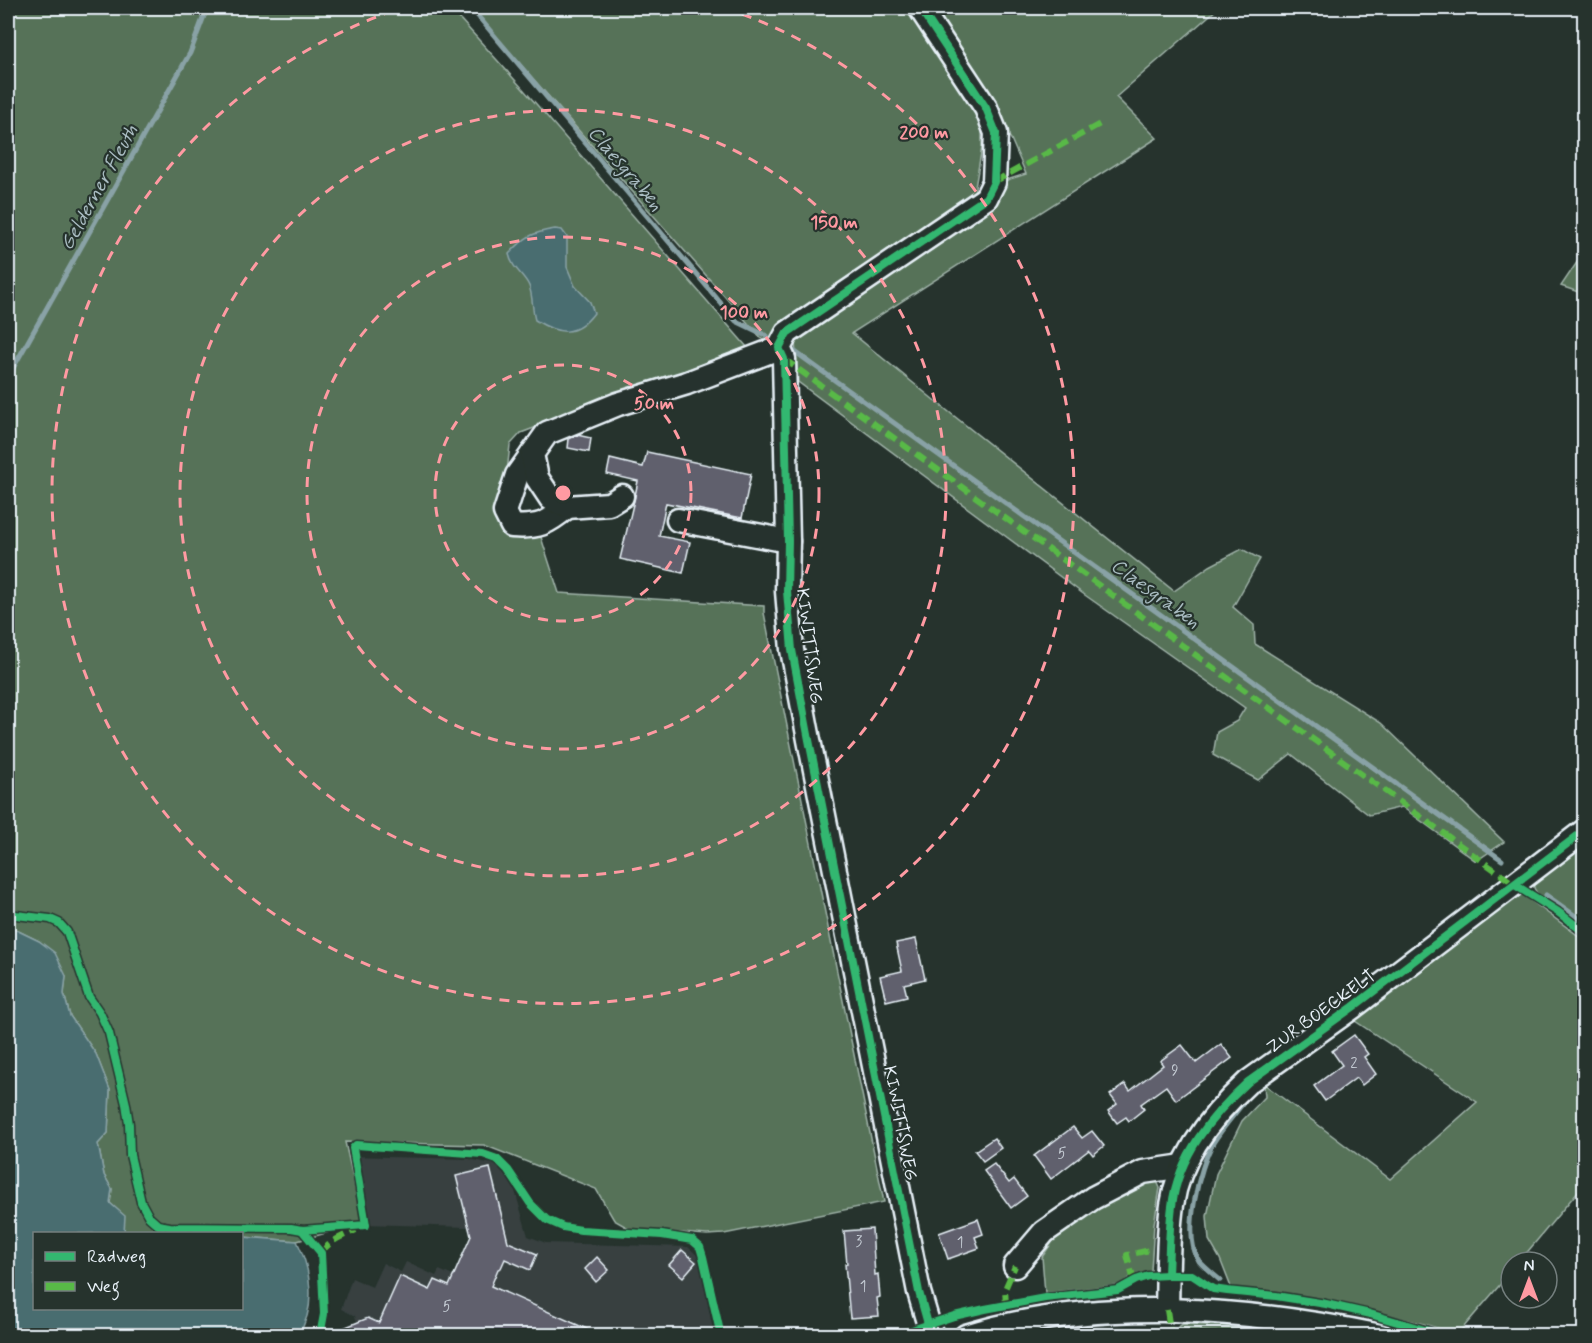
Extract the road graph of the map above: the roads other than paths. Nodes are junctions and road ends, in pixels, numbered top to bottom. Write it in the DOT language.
graph roads {
  1 [pos="920,8"];
  2 [pos="780,348"];
  3 [pos="532,454"];
  4 [pos="622,496"];
  5 [pos="567,507"];
  6 [pos="678,520"];
  7 [pos="788,541"];
  8 [pos="1584,831"];
  9 [pos="1183,1166"];
  10 [pos="1015,1266"];
  11 [pos="1167,1310"];
  12 [pos="932,1335"];
  13 [pos="966,1335"];
  14 [pos="1381,1335"];
  1 -- 2 [label="street"];
  2 -- 3 [label="street"];
  2 -- 7 [label="street, KIWITTSWEG"];
  3 -- 5 [label="street"];
  3 -- 5 [label="street"];
  4 -- 5 [label="street"];
  6 -- 7 [label="street"];
  7 -- 12 [label="street, KIWITTSWEG"];
  8 -- 9 [label="street, ZUR BOECKELT"];
  9 -- 10 [label="street"];
  9 -- 11 [label="street, ZUR BOECKELT"];
  11 -- 13 [label="street"];
  11 -- 14 [label="street"];
}
